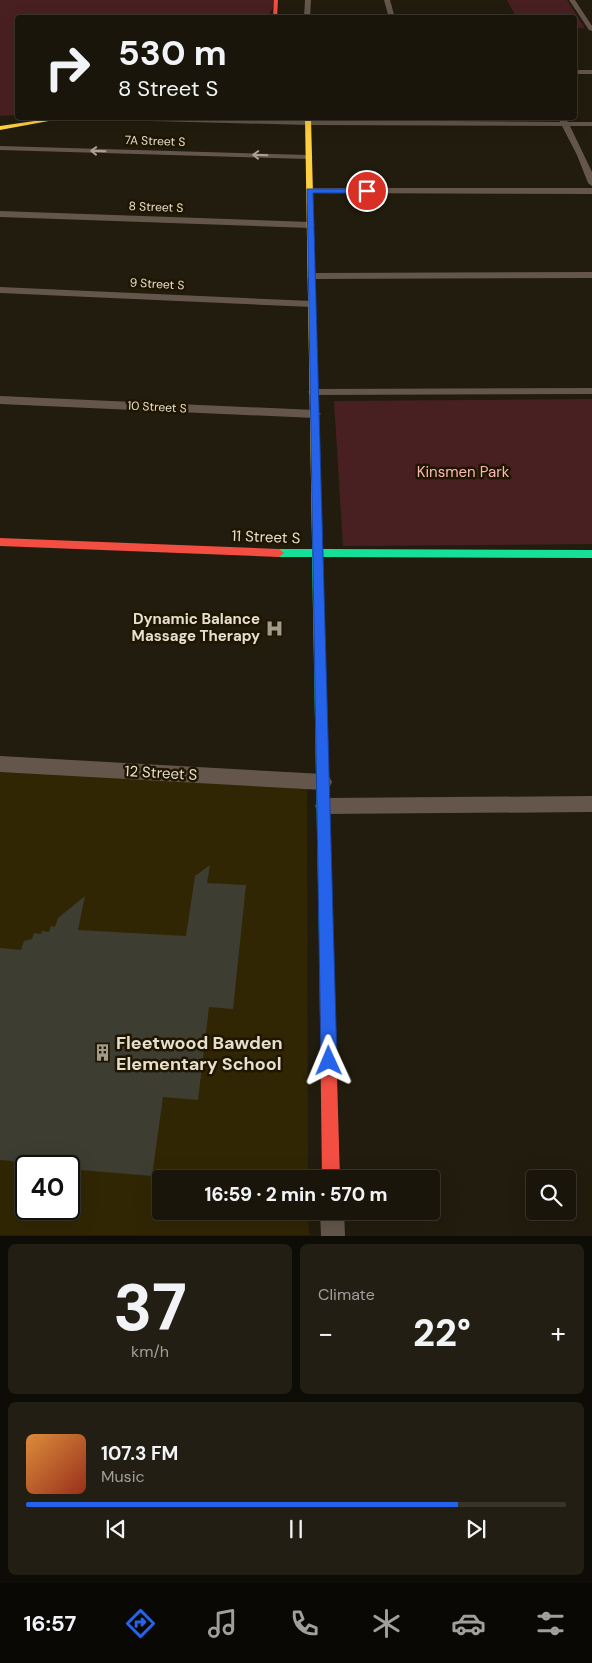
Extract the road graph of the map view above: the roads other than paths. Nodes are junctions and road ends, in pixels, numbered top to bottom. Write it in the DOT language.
graph roads {
  1 [pos="276,0"];
  2 [pos="308,0"];
  3 [pos="387,0"];
  4 [pos="572,0"];
  5 [pos="275,15"];
  6 [pos="307,15"];
  7 [pos="391,15"];
  8 [pos="583,29"];
  9 [pos="592,29"];
  10 [pos="577,72"];
  11 [pos="592,72"];
  12 [pos="15,120"];
  13 [pos="50,120"];
  14 [pos="308,120"];
  15 [pos="564,121"];
  16 [pos="0,122"];
  17 [pos="592,124"];
  18 [pos="0,128"];
  19 [pos="0,148"];
  20 [pos="309,156"];
  21 [pos="592,183"];
  22 [pos="310,191"];
  23 [pos="592,191"];
  24 [pos="0,214"];
  25 [pos="310,225"];
  26 [pos="592,275"];
  27 [pos="312,276"];
  28 [pos="0,290"];
  29 [pos="312,304"];
  30 [pos="592,391"];
  31 [pos="314,392"];
  32 [pos="0,400"];
  33 [pos="315,414"];
  34 [pos="0,542"];
  35 [pos="318,554"];
  36 [pos="592,554"];
  37 [pos="0,764"];
  38 [pos="323,782"];
  39 [pos="592,804"];
  40 [pos="324,806"];
  41 [pos="331,1170"];
  42 [pos="332,1220"];
  43 [pos="332,1236"];
  1 -- 5 [label="street"];
  2 -- 6 [label="street"];
  3 -- 7 [label="street"];
  4 -- 9 [label="street"];
  8 -- 9 [label="street"];
  10 -- 11 [label="street"];
  12 -- 16 [label="street"];
  13 -- 18 [label="street"];
  14 -- 15 [label="street"];
  14 -- 20 [label="street"];
  15 -- 17 [label="street"];
  15 -- 21 [label="street"];
  20 -- 19 [label="street, 7A Street S, one-way"];
  20 -- 22 [label="street"];
  22 -- 23 [label="street"];
  22 -- 25 [label="street"];
  24 -- 25 [label="street, 8 Street S"];
  25 -- 27 [label="street"];
  26 -- 27 [label="street"];
  27 -- 29 [label="street"];
  28 -- 29 [label="street, 9 Street S"];
  29 -- 31 [label="street"];
  30 -- 31 [label="street"];
  31 -- 33 [label="street"];
  32 -- 33 [label="street, 10 Street S"];
  33 -- 35 [label="street"];
  34 -- 35 [label="street, 11 Street S"];
  35 -- 36 [label="street, 11 Street S"];
  35 -- 38 [label="street"];
  37 -- 38 [label="street, 12 Street S"];
  38 -- 40 [label="street"];
  39 -- 40 [label="street"];
  40 -- 41 [label="street"];
  42 -- 43 [label="street"];
}
